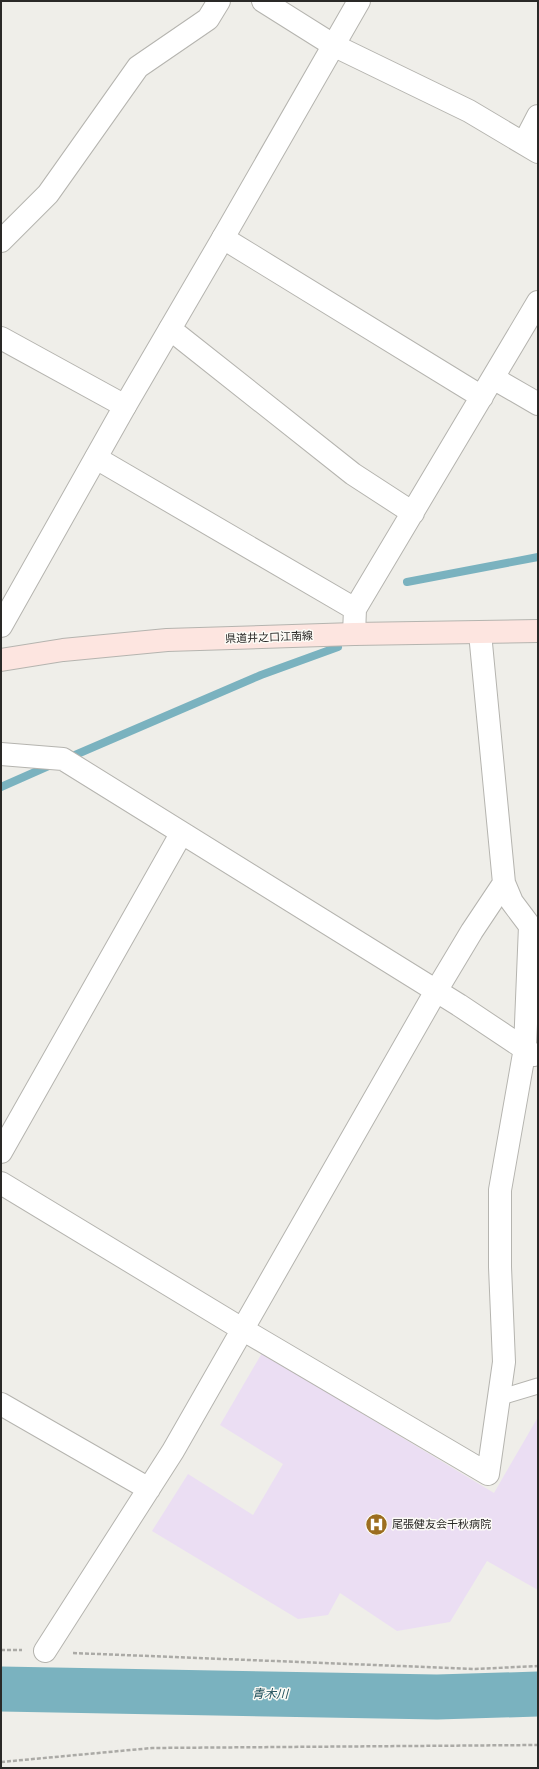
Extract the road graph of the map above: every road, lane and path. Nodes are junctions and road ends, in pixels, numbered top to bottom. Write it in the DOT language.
graph roads {
  1 [pos="219,1"];
  2 [pos="263,1"];
  3 [pos="359,1"];
  4 [pos="334,45"];
  5 [pos="538,116"];
  6 [pos="531,147"];
  7 [pos="223,238"];
  8 [pos="1,241"];
  9 [pos="538,302"];
  10 [pos="170,329"];
  11 [pos="1,338"];
  12 [pos="493,378"];
  13 [pos="482,397"];
  14 [pos="538,404"];
  15 [pos="125,406"];
  16 [pos="96,458"];
  17 [pos="413,512"];
  18 [pos="355,609"];
  19 [pos="1,626"];
  20 [pos="538,631"];
  21 [pos="480,633"];
  22 [pos="354,634"];
  23 [pos="1,660"];
  24 [pos="1,754"];
  25 [pos="181,834"];
  26 [pos="504,883"];
  27 [pos="534,926"];
  28 [pos="436,990"];
  29 [pos="531,1053"];
  30 [pos="1,1152"];
  31 [pos="1,1183"];
  32 [pos="242,1329"];
  33 [pos="538,1386"];
  34 [pos="498,1398"];
  35 [pos="1,1404"];
  36 [pos="149,1489"];
  37 [pos="1,1650"];
  38 [pos="45,1651"];
  39 [pos="538,1666"];
  40 [pos="538,1745"];
  41 [pos="1,1762"];
  1 -- 8 [label="street"];
  2 -- 4 [label="street"];
  3 -- 4 [label="street"];
  4 -- 6 [label="street"];
  4 -- 7 [label="street"];
  5 -- 6 [label="street"];
  7 -- 10 [label="street"];
  7 -- 13 [label="street"];
  9 -- 12 [label="street"];
  10 -- 15 [label="street"];
  10 -- 17 [label="street"];
  11 -- 15 [label="street"];
  12 -- 13 [label="street"];
  12 -- 14 [label="street"];
  13 -- 17 [label="street"];
  15 -- 16 [label="street"];
  16 -- 18 [label="street"];
  16 -- 19 [label="street"];
  17 -- 18 [label="street"];
  18 -- 22 [label="street"];
  20 -- 21 [label="main road, 県道井之口江南線"];
  21 -- 22 [label="main road, 県道井之口江南線"];
  21 -- 26 [label="street"];
  22 -- 23 [label="main road, 県道井之口江南線"];
  24 -- 25 [label="street"];
  25 -- 28 [label="street"];
  25 -- 30 [label="street"];
  26 -- 27 [label="street"];
  26 -- 28 [label="street"];
  27 -- 29 [label="street"];
  28 -- 29 [label="street"];
  28 -- 32 [label="street"];
  29 -- 34 [label="street"];
  31 -- 32 [label="street"];
  32 -- 34 [label="street"];
  32 -- 36 [label="street"];
  33 -- 34 [label="lane"];
  35 -- 36 [label="street"];
  36 -- 38 [label="street"];
  37 -- 38 [label="path"];
  38 -- 39 [label="path"];
  40 -- 41 [label="path"];
}
